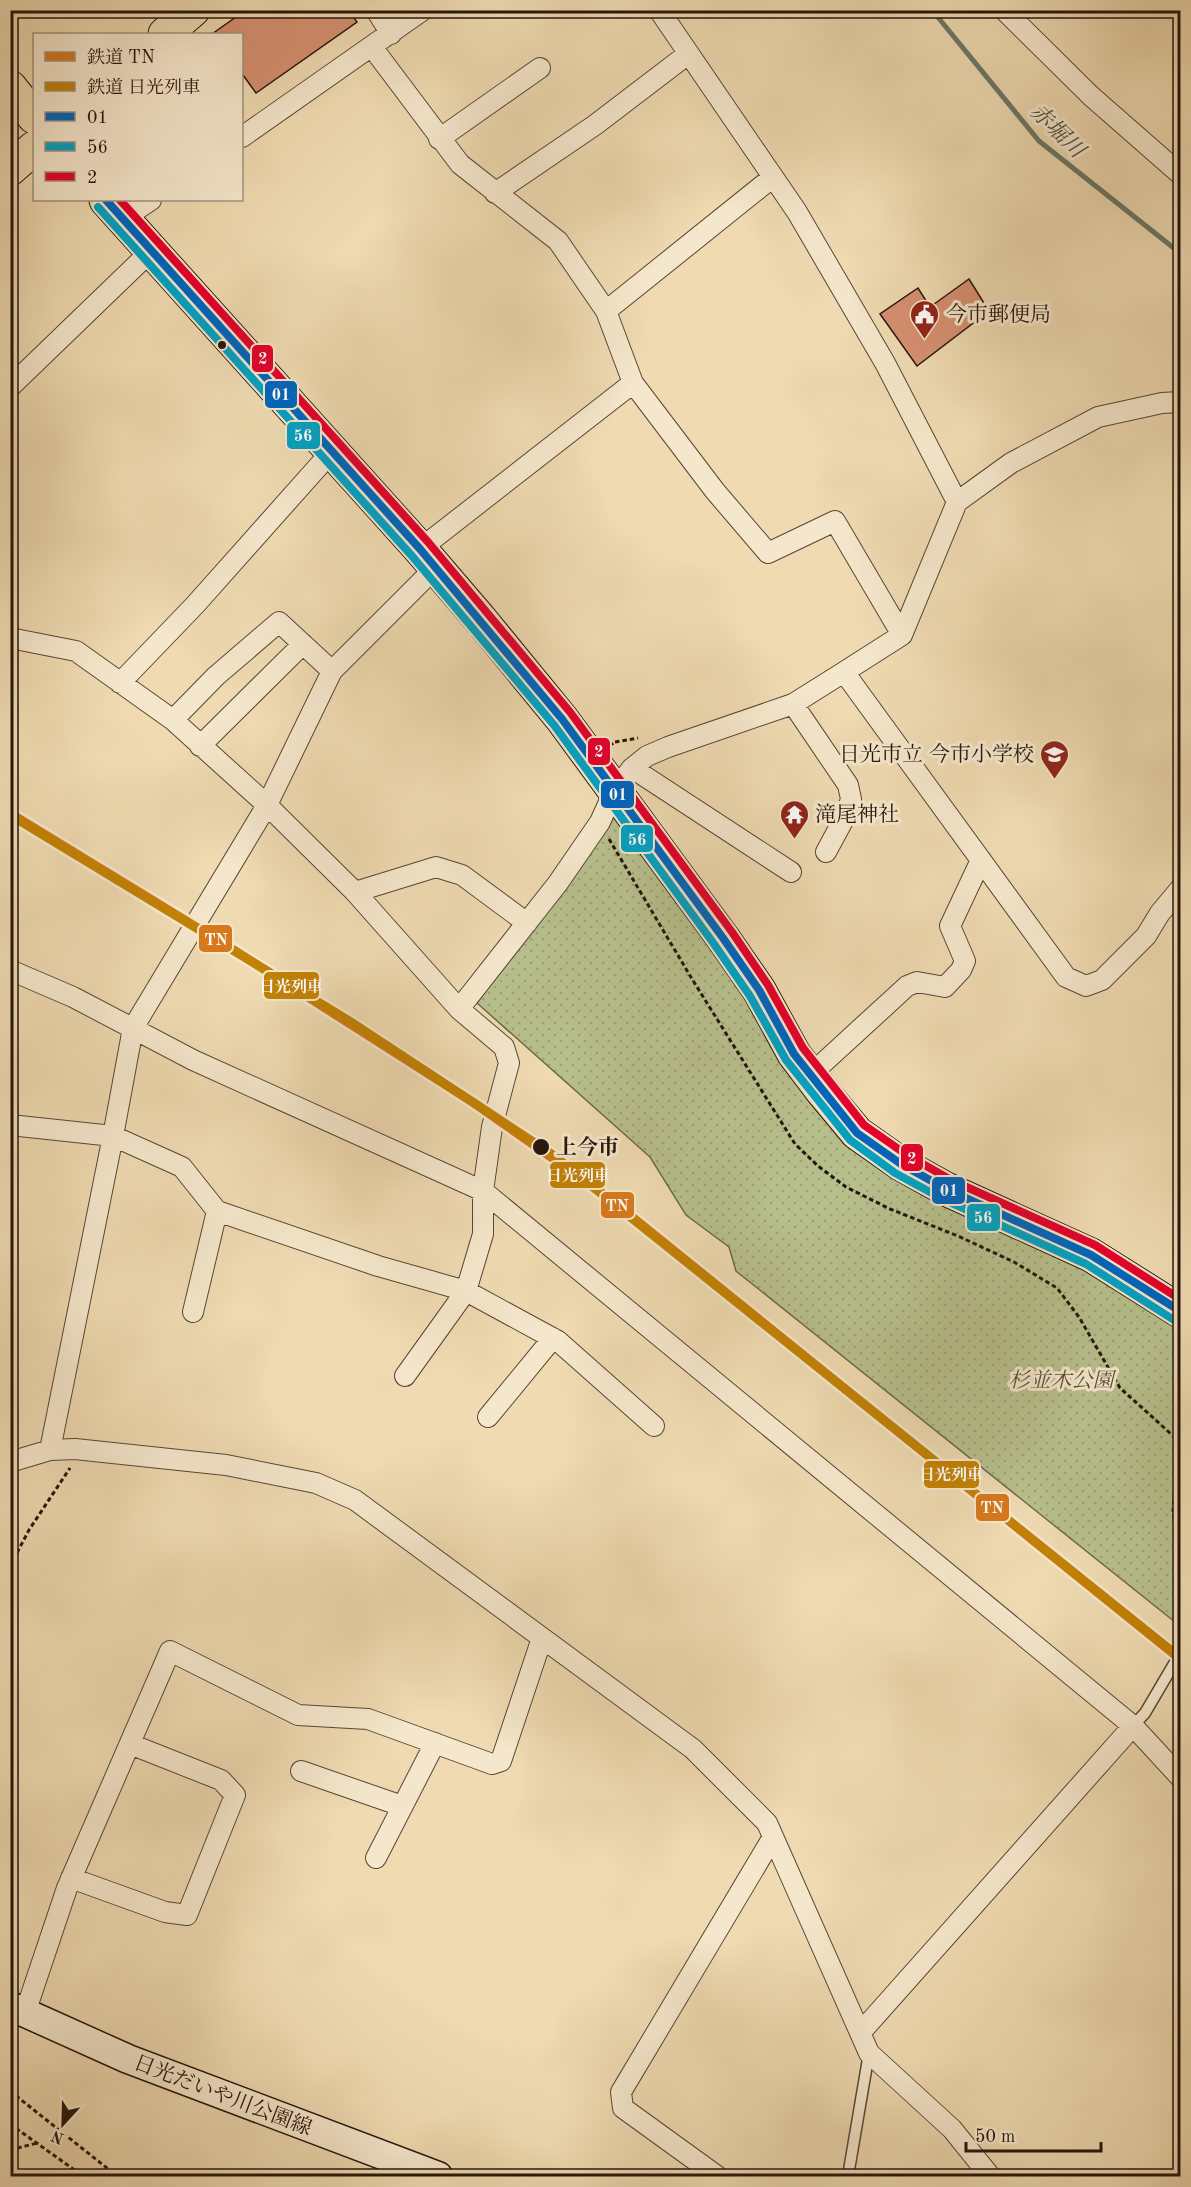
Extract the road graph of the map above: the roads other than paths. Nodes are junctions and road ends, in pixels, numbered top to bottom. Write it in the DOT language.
graph roads {
  1 [pos="193,10"];
  2 [pos="376,10"];
  3 [pos="423,10"];
  4 [pos="659,10"];
  5 [pos="1004,10"];
  6 [pos="166,33"];
  7 [pos="391,34"];
  8 [pos="372,47"];
  9 [pos="688,54"];
  10 [pos="540,68"];
  11 [pos="10,87"];
  12 [pos="33,116"];
  13 [pos="243,136"];
  14 [pos="439,139"];
  15 [pos="33,149"];
  16 [pos="10,169"];
  17 [pos="1180,174"];
  18 [pos="773,177"];
  19 [pos="495,193"];
  20 [pos="147,201"];
  21 [pos="115,209"];
  22 [pos="152,250"];
  23 [pos="606,310"];
  24 [pos="633,382"];
  25 [pos="10,387"];
  26 [pos="1180,402"];
  27 [pos="333,450"];
  28 [pos="957,502"];
  29 [pos="427,558"];
  30 [pos="10,635"];
  31 [pos="902,635"];
  32 [pos="303,644"];
  33 [pos="332,671"];
  34 [pos="844,672"];
  35 [pos="120,683"];
  36 [pos="793,704"];
  37 [pos="172,720"];
  38 [pos="200,746"];
  39 [pos="623,780"];
  40 [pos="267,806"];
  41 [pos="826,852"];
  42 [pos="981,860"];
  43 [pos="791,872"];
  44 [pos="1180,889"];
  45 [pos="355,892"];
  46 [pos="526,923"];
  47 [pos="10,970"];
  48 [pos="459,1009"];
  49 [pos="133,1028"];
  50 [pos="810,1075"];
  51 [pos="10,1125"];
  52 [pos="113,1136"];
  53 [pos="483,1191"];
  54 [pos="217,1210"];
  55 [pos="466,1291"];
  56 [pos="1180,1311"];
  57 [pos="193,1312"];
  58 [pos="553,1338"];
  59 [pos="405,1376"];
  60 [pos="488,1417"];
  61 [pos="654,1426"];
  62 [pos="50,1450"];
  63 [pos="10,1462"];
  64 [pos="542,1638"];
  65 [pos="1180,1649"];
  66 [pos="1133,1726"];
  67 [pos="435,1743"];
  68 [pos="130,1744"];
  69 [pos="301,1771"];
  70 [pos="1180,1777"];
  71 [pos="402,1806"];
  72 [pos="773,1837"];
  73 [pos="376,1858"];
  74 [pos="71,1878"];
  75 [pos="18,2009"];
  76 [pos="861,2032"];
  77 [pos="869,2053"];
  78 [pos="438,2176"];
  79 [pos="717,2176"];
  80 [pos="848,2176"];
  81 [pos="990,2176"];
  1 -- 6 [label="highway"];
  2 -- 7 [label="street"];
  3 -- 7 [label="street"];
  4 -- 9 [label="street"];
  5 -- 17 [label="street"];
  7 -- 8 [label="street"];
  8 -- 13 [label="street"];
  8 -- 14 [label="street"];
  9 -- 18 [label="street"];
  9 -- 19 [label="street"];
  10 -- 14 [label="street"];
  11 -- 12 [label="highway"];
  14 -- 19 [label="street"];
  15 -- 16 [label="highway"];
  18 -- 23 [label="street"];
  18 -- 28 [label="street"];
  19 -- 23 [label="street"];
  20 -- 21 [label="street"];
  21 -- 22 [label="highway"];
  22 -- 25 [label="street"];
  22 -- 27 [label="highway"];
  23 -- 24 [label="street"];
  24 -- 29 [label="street"];
  24 -- 31 [label="street"];
  26 -- 28 [label="street"];
  27 -- 29 [label="highway"];
  27 -- 35 [label="street"];
  28 -- 31 [label="street"];
  29 -- 33 [label="street"];
  29 -- 39 [label="highway"];
  30 -- 35 [label="street"];
  31 -- 34 [label="street"];
  32 -- 33 [label="street"];
  32 -- 37 [label="street"];
  32 -- 38 [label="street"];
  33 -- 40 [label="street"];
  34 -- 36 [label="street"];
  34 -- 42 [label="street"];
  35 -- 37 [label="street"];
  36 -- 39 [label="street"];
  36 -- 41 [label="street"];
  37 -- 38 [label="street"];
  38 -- 40 [label="street"];
  39 -- 43 [label="street"];
  39 -- 46 [label="street"];
  39 -- 50 [label="highway"];
  40 -- 45 [label="street"];
  40 -- 49 [label="street"];
  42 -- 44 [label="street"];
  42 -- 50 [label="street"];
  45 -- 46 [label="street"];
  45 -- 48 [label="street"];
  46 -- 48 [label="street"];
  47 -- 49 [label="street"];
  48 -- 53 [label="street"];
  49 -- 52 [label="street"];
  49 -- 53 [label="street"];
  50 -- 56 [label="highway"];
  51 -- 52 [label="street"];
  52 -- 54 [label="street"];
  52 -- 62 [label="street"];
  53 -- 55 [label="street"];
  53 -- 66 [label="street"];
  54 -- 55 [label="street"];
  54 -- 57 [label="street"];
  55 -- 58 [label="street"];
  55 -- 59 [label="street"];
  58 -- 60 [label="street"];
  58 -- 61 [label="street"];
  62 -- 63 [label="street"];
  62 -- 64 [label="street"];
  64 -- 67 [label="street"];
  64 -- 72 [label="street"];
  65 -- 66 [label="lane"];
  66 -- 70 [label="street"];
  66 -- 76 [label="street"];
  67 -- 68 [label="street"];
  67 -- 71 [label="street"];
  68 -- 74 [label="street"];
  68 -- 74 [label="street"];
  69 -- 71 [label="street"];
  71 -- 73 [label="street"];
  72 -- 76 [label="street"];
  72 -- 79 [label="street"];
  74 -- 75 [label="street"];
  75 -- 78 [label="main road, 日光だいや川公園線"];
  76 -- 77 [label="street"];
  77 -- 80 [label="lane"];
  77 -- 81 [label="street"];
}
